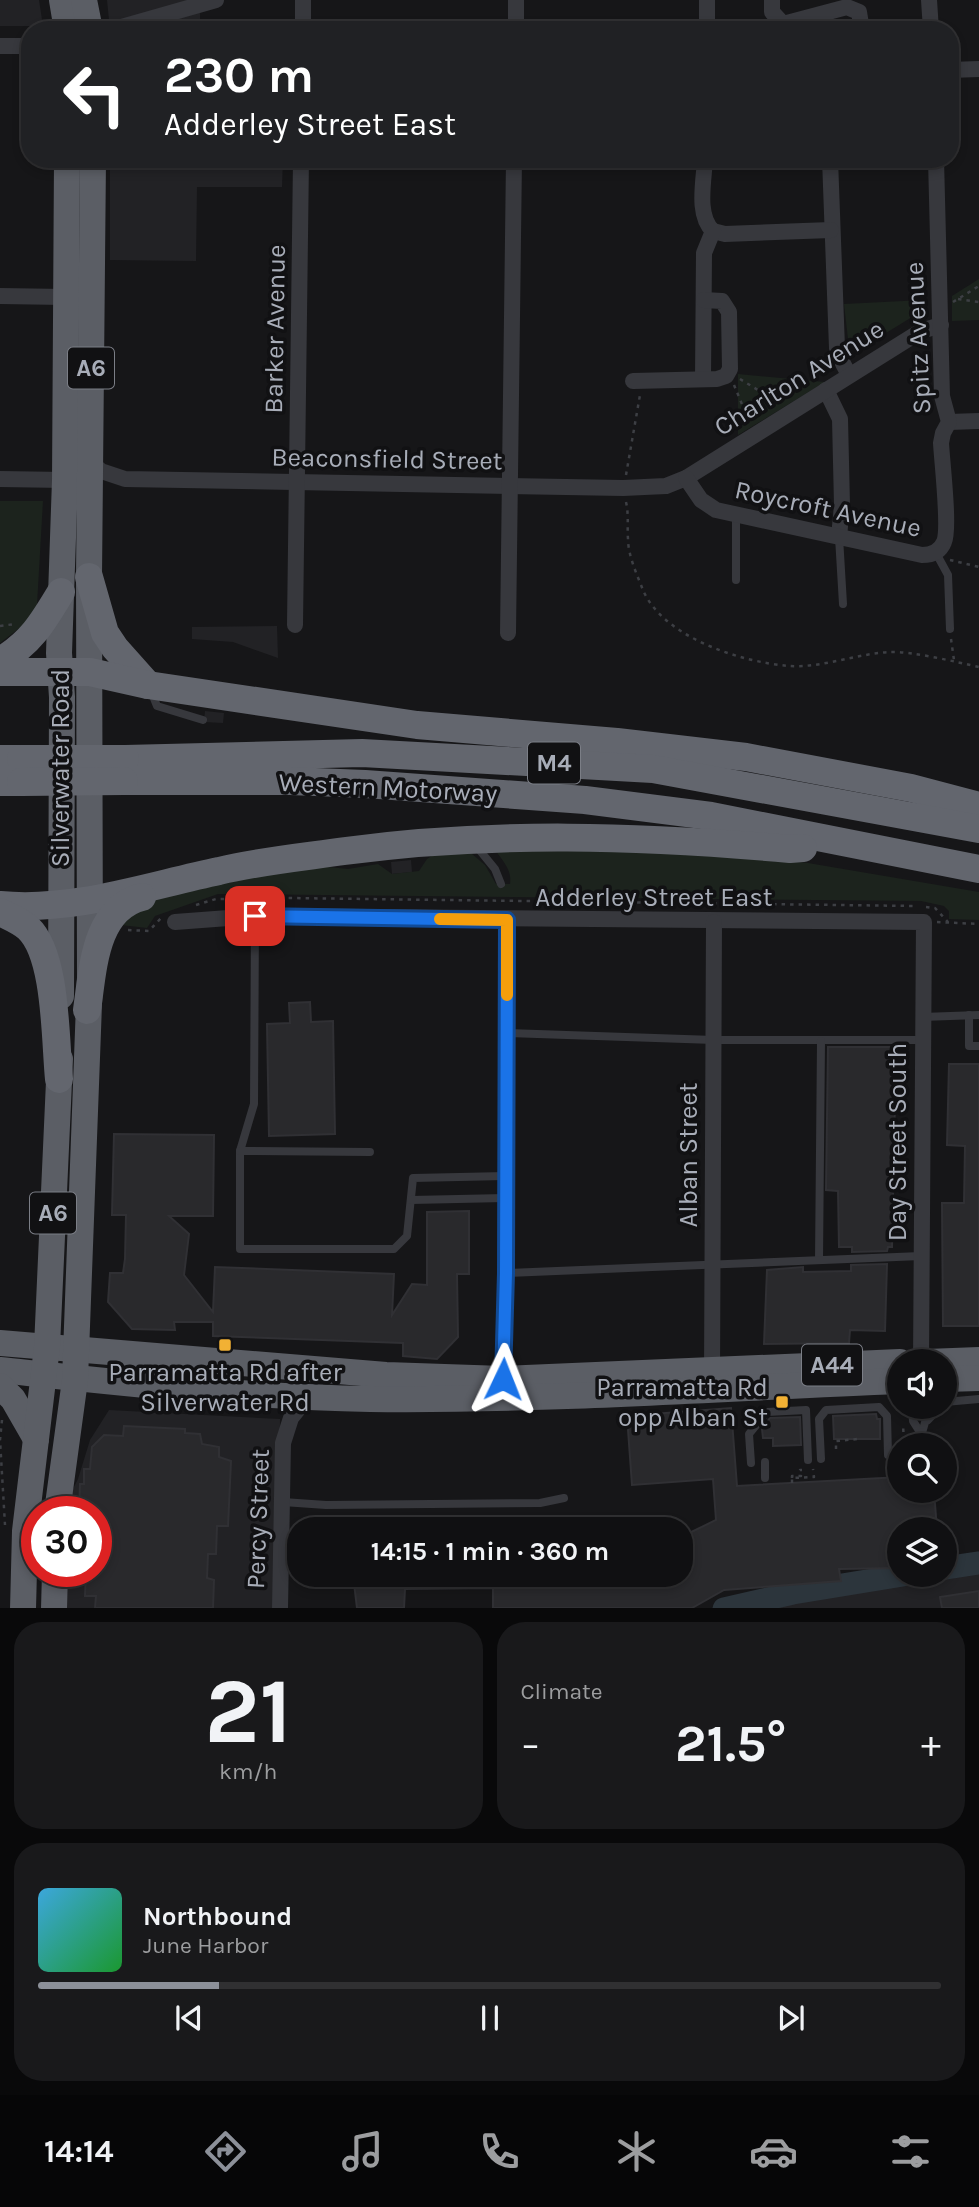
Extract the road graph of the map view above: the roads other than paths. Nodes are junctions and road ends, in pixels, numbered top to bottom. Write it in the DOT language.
graph roads {
  1 [pos="62,0"];
  2 [pos="85,0"];
  3 [pos="216,0"];
  4 [pos="303,0"];
  5 [pos="516,0"];
  6 [pos="707,0"];
  7 [pos="772,0"];
  8 [pos="929,0"];
  9 [pos="66,21"];
  10 [pos="88,21"];
  11 [pos="142,21"];
  12 [pos="303,21"];
  13 [pos="516,21"];
  14 [pos="707,21"];
  15 [pos="780,21"];
  16 [pos="794,21"];
  17 [pos="860,21"];
  18 [pos="930,21"];
  19 [pos="0,46"];
  20 [pos="21,46"];
  21 [pos="979,69"];
  22 [pos="959,70"];
  23 [pos="67,168"];
  24 [pos="93,168"];
  25 [pos="302,168"];
  26 [pos="514,168"];
  27 [pos="705,168"];
  28 [pos="830,168"];
  29 [pos="936,168"];
  30 [pos="831,230"];
  31 [pos="713,231"];
  32 [pos="0,296"];
  33 [pos="65,297"];
  34 [pos="704,300"];
  35 [pos="941,316"];
  36 [pos="730,349"];
  37 [pos="703,350"];
  38 [pos="849,375"];
  39 [pos="703,379"];
  40 [pos="638,381"];
  41 [pos="826,390"];
  42 [pos="979,421"];
  43 [pos="949,422"];
  44 [pos="89,461"];
  45 [pos="686,478"];
  46 [pos="0,480"];
  47 [pos="65,480"];
  48 [pos="298,483"];
  49 [pos="511,485"];
  50 [pos="736,514"];
  51 [pos="839,537"];
  52 [pos="938,556"];
  53 [pos="89,577"];
  54 [pos="736,580"];
  55 [pos="61,592"];
  56 [pos="843,604"];
  57 [pos="296,625"];
  58 [pos="950,629"];
  59 [pos="508,633"];
  60 [pos="0,661"];
  61 [pos="59,671"];
  62 [pos="0,672"];
  63 [pos="90,672"];
  64 [pos="148,685"];
  65 [pos="203,720"];
  66 [pos="125,770"];
  67 [pos="11,771"];
  68 [pos="979,806"];
  69 [pos="979,829"];
  70 [pos="470,840"];
  71 [pos="853,844"];
  72 [pos="346,851"];
  73 [pos="979,869"];
  74 [pos="501,884"];
  75 [pos="89,900"];
  76 [pos="60,904"];
  77 [pos="0,905"];
  78 [pos="0,912"];
  79 [pos="255,916"];
  80 [pos="507,920"];
  81 [pos="175,922"];
  82 [pos="714,922"];
  83 [pos="923,922"];
  84 [pos="88,1010"];
  85 [pos="969,1015"];
  86 [pos="979,1015"];
  87 [pos="922,1017"];
  88 [pos="507,1033"];
  89 [pos="714,1040"];
  90 [pos="922,1040"];
  91 [pos="821,1041"];
  92 [pos="979,1046"];
  93 [pos="60,1079"];
  94 [pos="240,1151"];
  95 [pos="370,1152"];
  96 [pos="505,1176"];
  97 [pos="505,1198"];
  98 [pos="411,1200"];
  99 [pos="921,1256"];
  100 [pos="819,1260"];
  101 [pos="712,1264"];
  102 [pos="506,1273"];
  103 [pos="0,1343"];
  104 [pos="47,1347"];
  105 [pos="76,1349"];
  106 [pos="920,1349"];
  107 [pos="979,1360"];
  108 [pos="957,1361"];
  109 [pos="887,1363"];
  110 [pos="0,1370"];
  111 [pos="44,1376"];
  112 [pos="979,1378"];
  113 [pos="503,1379"];
  114 [pos="712,1379"];
  115 [pos="957,1379"];
  116 [pos="75,1380"];
  117 [pos="887,1381"];
  118 [pos="0,1386"];
  119 [pos="309,1397"];
  120 [pos="979,1399"];
  121 [pos="957,1401"];
  122 [pos="913,1419"];
  123 [pos="928,1420"];
  124 [pos="920,1432"];
  125 [pos="887,1433"];
  126 [pos="36,1439"];
  127 [pos="821,1459"];
  128 [pos="808,1460"];
  129 [pos="765,1462"];
  130 [pos="751,1463"];
  131 [pos="765,1478"];
  132 [pos="59,1496"];
  133 [pos="565,1498"];
  134 [pos="283,1502"];
  135 [pos="55,1587"];
  136 [pos="23,1608"];
  137 [pos="54,1608"];
  138 [pos="280,1608"];
  1 -- 9 [label="highway"];
  2 -- 10 [label="highway"];
  3 -- 11 [label="street"];
  4 -- 12 [label="street"];
  5 -- 13 [label="street"];
  6 -- 14 [label="street"];
  7 -- 15 [label="street"];
  8 -- 18 [label="street"];
  16 -- 17 [label="street"];
  19 -- 20 [label="street"];
  21 -- 22 [label="street"];
  23 -- 33 [label="highway, Silverwater Road / A6"];
  24 -- 44 [label="highway, Silverwater Road / A6"];
  25 -- 48 [label="street, Barker Avenue"];
  26 -- 49 [label="street"];
  27 -- 31 [label="street"];
  28 -- 30 [label="street"];
  29 -- 35 [label="street, Spitz Avenue"];
  30 -- 31 [label="street"];
  30 -- 38 [label="street"];
  31 -- 34 [label="street"];
  32 -- 33 [label="street"];
  33 -- 47 [label="highway, Silverwater Road / A6"];
  34 -- 36 [label="street"];
  34 -- 37 [label="street"];
  35 -- 38 [label="street, Charlton Avenue"];
  35 -- 43 [label="street, Spitz Avenue"];
  36 -- 37 [label="street"];
  36 -- 39 [label="street"];
  37 -- 39 [label="street"];
  38 -- 41 [label="street, Charlton Avenue"];
  39 -- 40 [label="street"];
  41 -- 45 [label="street, Charlton Avenue"];
  41 -- 51 [label="street"];
  42 -- 43 [label="street"];
  43 -- 52 [label="street, Spitz Avenue"];
  44 -- 48 [label="street, Beaconsfield Street"];
  44 -- 53 [label="highway, Silverwater Road / A6"];
  45 -- 49 [label="street, Beaconsfield Street"];
  45 -- 50 [label="street, Roycroft Avenue"];
  46 -- 47 [label="street"];
  47 -- 55 [label="highway, Silverwater Road / A6"];
  48 -- 49 [label="street, Beaconsfield Street"];
  48 -- 57 [label="street, Barker Avenue"];
  49 -- 59 [label="street"];
  50 -- 51 [label="street, Roycroft Avenue"];
  50 -- 54 [label="lane"];
  51 -- 52 [label="street, Roycroft Avenue"];
  51 -- 56 [label="lane"];
  52 -- 58 [label="lane, Roycroft Avenue"];
  53 -- 63 [label="highway, Silverwater Road / A6"];
  53 -- 64 [label="highway"];
  55 -- 60 [label="highway"];
  55 -- 61 [label="highway, Silverwater Road / A6"];
  61 -- 62 [label="highway"];
  61 -- 63 [label="highway"];
  61 -- 76 [label="highway, Silverwater Road / A6"];
  63 -- 64 [label="highway"];
  63 -- 75 [label="highway, Silverwater Road / A6"];
  64 -- 65 [label="lane"];
  64 -- 68 [label="highway"];
  66 -- 67 [label="highway, Western Motorway / M4, bridge"];
  66 -- 69 [label="highway, Western Motorway / M4"];
  66 -- 71 [label="highway, Western Motorway / M4"];
  70 -- 71 [label="highway"];
  70 -- 72 [label="highway"];
  70 -- 74 [label="lane"];
  71 -- 73 [label="highway, Western Motorway / M4"];
  72 -- 75 [label="highway"];
  72 -- 84 [label="highway"];
  75 -- 76 [label="highway"];
  75 -- 84 [label="highway, Silverwater Road / A6"];
  76 -- 77 [label="highway"];
  76 -- 93 [label="highway, Silverwater Road / A6"];
  78 -- 93 [label="highway"];
  79 -- 80 [label="street, Adderley Street East"];
  79 -- 81 [label="street, Adderley Street East"];
  79 -- 94 [label="lane"];
  80 -- 82 [label="street, Adderley Street East"];
  80 -- 88 [label="street"];
  82 -- 83 [label="street, Adderley Street East"];
  82 -- 89 [label="street, Alban Street"];
  83 -- 87 [label="street, Day Street South"];
  84 -- 105 [label="highway, Silverwater Road / A6"];
  85 -- 86 [label="lane"];
  85 -- 87 [label="lane"];
  85 -- 92 [label="lane"];
  87 -- 90 [label="street, Day Street South"];
  88 -- 89 [label="lane"];
  88 -- 96 [label="street"];
  89 -- 91 [label="lane"];
  89 -- 101 [label="street, Alban Street"];
  90 -- 91 [label="lane"];
  90 -- 99 [label="street, Day Street South"];
  91 -- 100 [label="lane"];
  93 -- 104 [label="highway, Silverwater Road / A6"];
  94 -- 95 [label="lane"];
  94 -- 98 [label="lane"];
  96 -- 97 [label="street"];
  96 -- 98 [label="lane"];
  97 -- 98 [label="lane"];
  97 -- 102 [label="street"];
  99 -- 100 [label="lane"];
  99 -- 106 [label="street, Day Street South"];
  100 -- 101 [label="lane"];
  101 -- 102 [label="lane"];
  101 -- 114 [label="street, Alban Street"];
  102 -- 113 [label="street"];
  103 -- 104 [label="highway, A44"];
  104 -- 105 [label="highway, A44"];
  104 -- 111 [label="highway, Silverwater Road / A6"];
  105 -- 113 [label="highway, A44"];
  105 -- 116 [label="highway, A6"];
  107 -- 108 [label="highway"];
  109 -- 114 [label="highway, A44"];
  110 -- 111 [label="highway, A44"];
  111 -- 116 [label="highway, A44"];
  111 -- 126 [label="highway, A6"];
  112 -- 115 [label="highway"];
  113 -- 114 [label="highway, A44"];
  114 -- 117 [label="highway, A44"];
  114 -- 119 [label="highway, A44"];
  116 -- 119 [label="highway, A44"];
  116 -- 132 [label="highway, A6"];
  118 -- 126 [label="highway"];
  119 -- 134 [label="street, Percy Street"];
  120 -- 121 [label="lane"];
  122 -- 124 [label="lane"];
  123 -- 124 [label="lane"];
  125 -- 127 [label="lane"];
  126 -- 136 [label="highway, A6"];
  128 -- 130 [label="lane"];
  129 -- 131 [label="lane"];
  133 -- 134 [label="lane"];
  134 -- 138 [label="street, Percy Street"];
  135 -- 137 [label="highway"];
}
